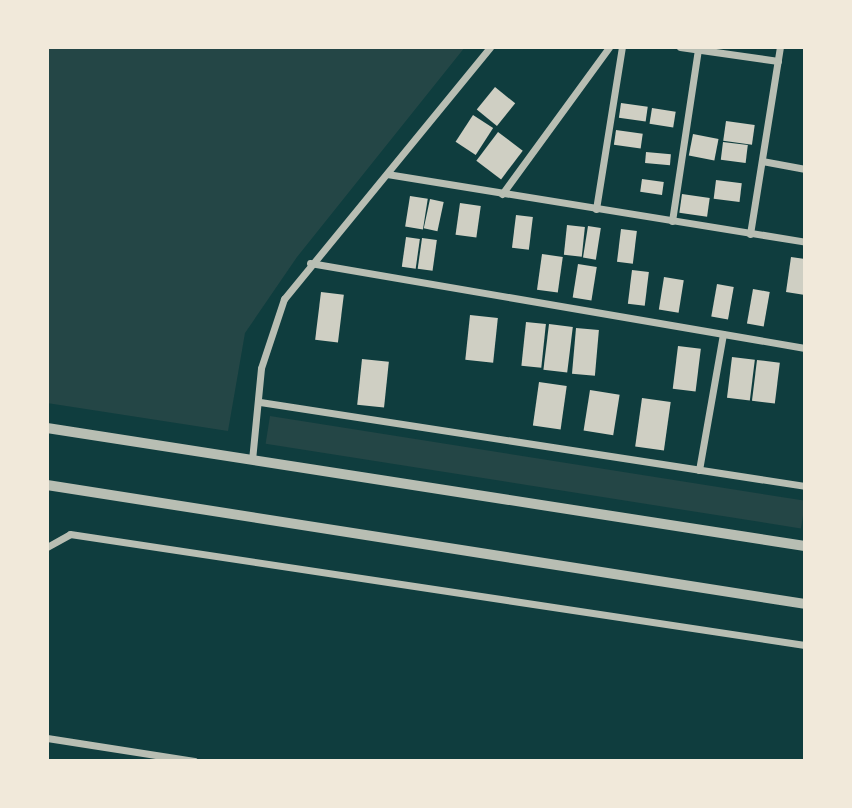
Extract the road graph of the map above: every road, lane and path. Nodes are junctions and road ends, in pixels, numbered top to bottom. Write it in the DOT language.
graph roads {
  1 [pos="490,47"];
  2 [pos="609,47"];
  3 [pos="622,47"];
  4 [pos="680,47"];
  5 [pos="780,47"];
  6 [pos="698,50"];
  7 [pos="778,61"];
  8 [pos="762,161"];
  9 [pos="805,169"];
  10 [pos="387,174"];
  11 [pos="502,194"];
  12 [pos="596,209"];
  13 [pos="672,221"];
  14 [pos="750,234"];
  15 [pos="805,242"];
  16 [pos="310,264"];
  17 [pos="723,334"];
  18 [pos="805,348"];
  19 [pos="260,402"];
  20 [pos="47,428"];
  21 [pos="252,460"];
  22 [pos="699,470"];
  23 [pos="47,485"];
  24 [pos="805,486"];
  25 [pos="805,546"];
  26 [pos="47,547"];
  27 [pos="805,604"];
  28 [pos="805,645"];
  29 [pos="47,738"];
  30 [pos="189,760"];
  1 -- 10 [label="street"];
  2 -- 11 [label="street"];
  3 -- 12 [label="street"];
  4 -- 6 [label="street"];
  5 -- 7 [label="street"];
  6 -- 7 [label="street"];
  6 -- 13 [label="street"];
  7 -- 8 [label="street"];
  8 -- 9 [label="street"];
  8 -- 14 [label="street"];
  10 -- 11 [label="street"];
  10 -- 16 [label="street"];
  11 -- 12 [label="street"];
  12 -- 13 [label="street"];
  13 -- 14 [label="street"];
  14 -- 15 [label="street"];
  16 -- 17 [label="street"];
  16 -- 19 [label="street"];
  17 -- 18 [label="street"];
  17 -- 22 [label="street"];
  19 -- 21 [label="street"];
  19 -- 22 [label="street"];
  20 -- 21 [label="street"];
  21 -- 25 [label="street"];
  22 -- 24 [label="street"];
  23 -- 27 [label="street"];
  26 -- 28 [label="street"];
  29 -- 30 [label="street"];
}
